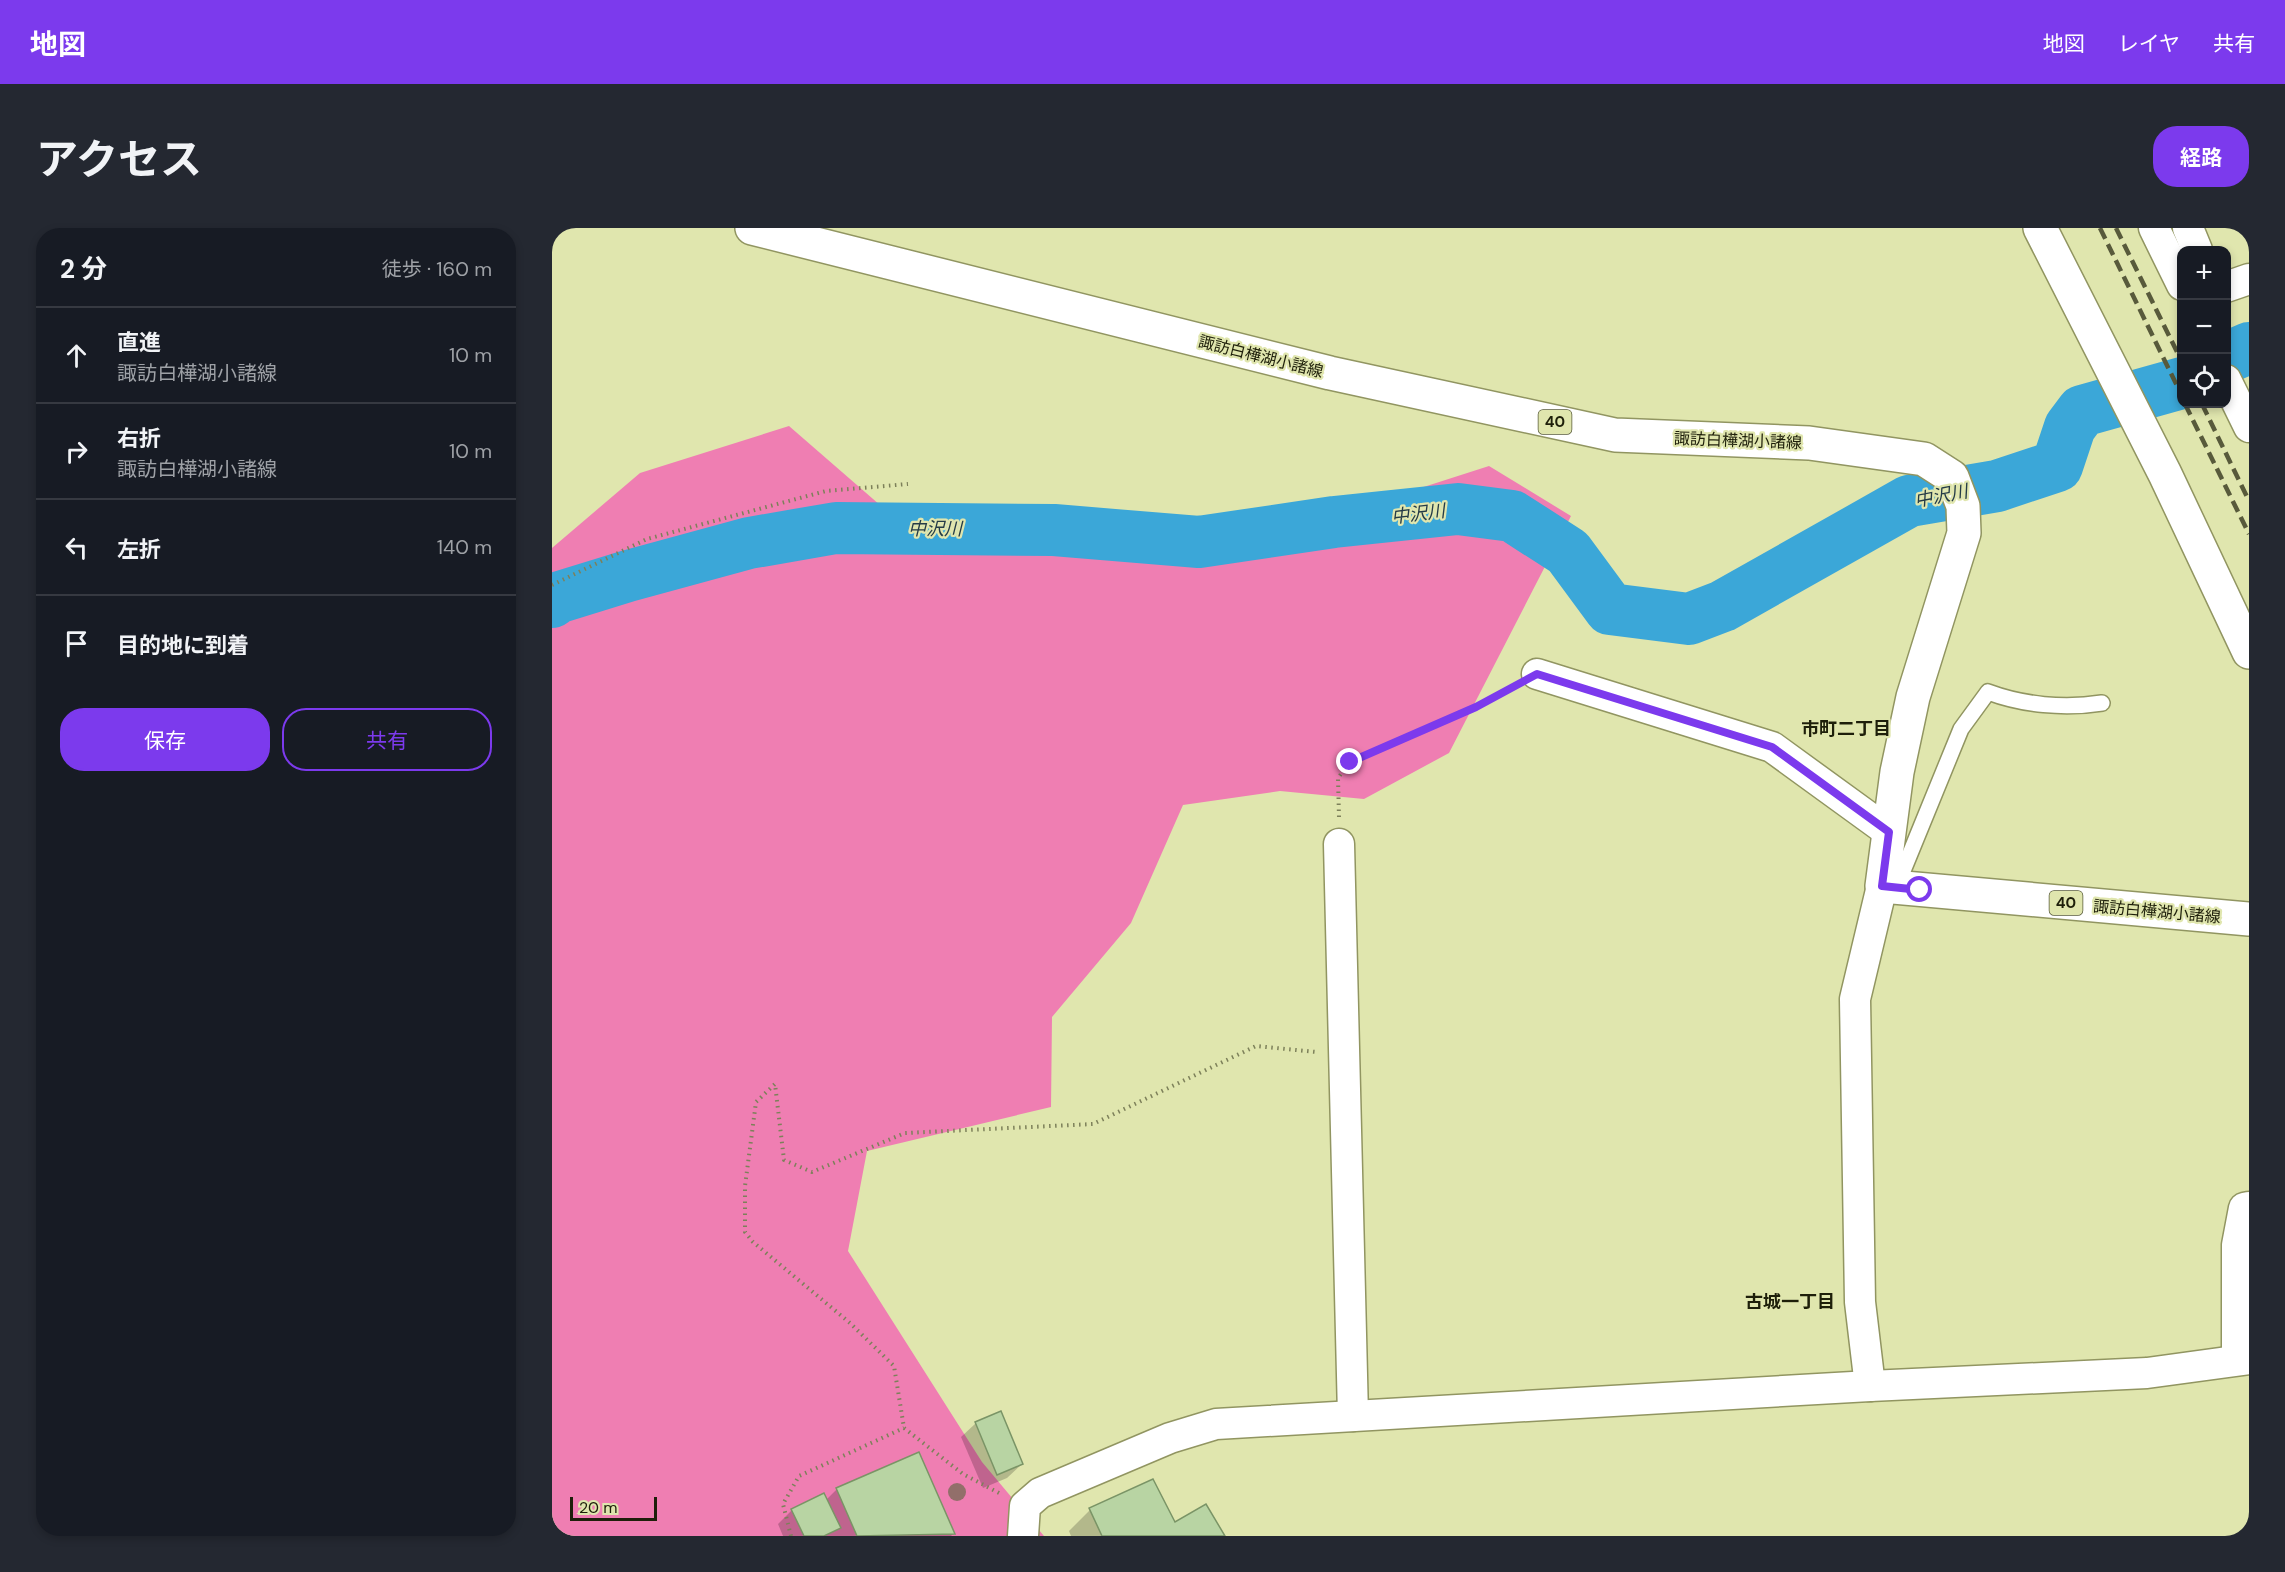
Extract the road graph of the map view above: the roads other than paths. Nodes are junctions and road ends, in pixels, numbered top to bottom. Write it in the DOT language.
graph roads {
  1 [pos="752,228"];
  2 [pos="2040,228"];
  3 [pos="2154,228"];
  4 [pos="2188,228"];
  5 [pos="2195,246"];
  6 [pos="2177,277"];
  7 [pos="2249,279"];
  8 [pos="2231,285"];
  9 [pos="2231,390"];
  10 [pos="2249,427"];
  11 [pos="2249,652"];
  12 [pos="1537,674"];
  13 [pos="2102,703"];
  14 [pos="1889,832"];
  15 [pos="1339,844"];
  16 [pos="1889,887"];
  17 [pos="2249,919"];
  18 [pos="2249,1207"];
  19 [pos="2243,1360"];
  20 [pos="1870,1386"];
  21 [pos="1353,1416"];
  22 [pos="1023,1536"];
  1 -- 14 [label="main road, 諏訪白樺湖小諸線 / 40"];
  2 -- 11 [label="main road"];
  3 -- 6 [label="street"];
  4 -- 5 [label="street"];
  7 -- 8 [label="street"];
  9 -- 10 [label="street"];
  12 -- 14 [label="street"];
  13 -- 16 [label="lane"];
  14 -- 16 [label="main road, 諏訪白樺湖小諸線 / 40"];
  15 -- 21 [label="street"];
  16 -- 17 [label="main road, 諏訪白樺湖小諸線 / 40"];
  16 -- 20 [label="street"];
  18 -- 19 [label="street"];
  19 -- 20 [label="street"];
  20 -- 21 [label="street"];
  21 -- 22 [label="street"];
}
